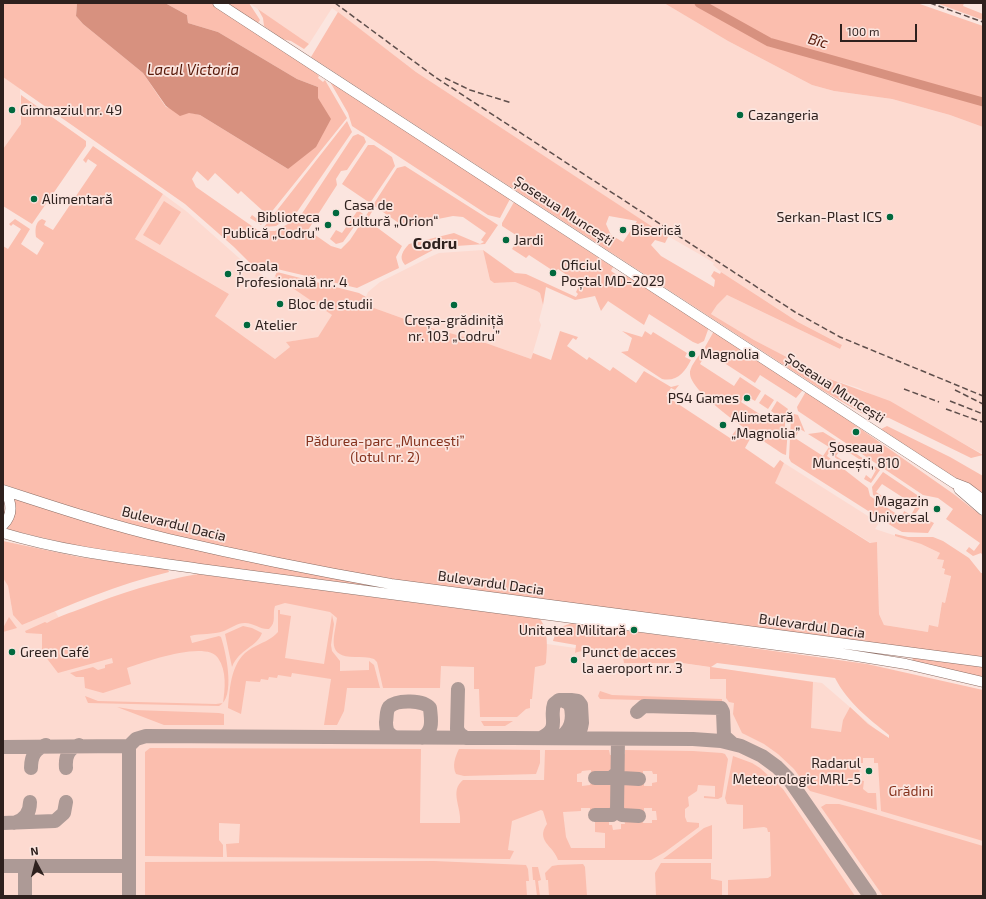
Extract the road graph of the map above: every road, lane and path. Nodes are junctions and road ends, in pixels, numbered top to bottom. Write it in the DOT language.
graph roads {
  1 [pos="218,3"];
  2 [pos="954,483"];
  3 [pos="4,490"];
  4 [pos="983,500"];
  5 [pos="983,510"];
  6 [pos="3,525"];
  7 [pos="3,533"];
  8 [pos="549,610"];
  9 [pos="908,653"];
  10 [pos="983,662"];
  11 [pos="906,664"];
  12 [pos="983,682"];
  1 -- 2 [label="main road, Șoseaua Muncești"];
  2 -- 4 [label="main road, Șoseaua Muncești"];
  2 -- 5 [label="main road, Șoseaua Muncești"];
  3 -- 6 [label="main road"];
  3 -- 8 [label="main road, Bulevardul Dacia"];
  7 -- 8 [label="main road, Bulevardul Dacia"];
  8 -- 9 [label="main road, Bulevardul Dacia"];
  8 -- 11 [label="main road, Bulevardul Dacia"];
  9 -- 10 [label="main road, Bulevardul Dacia"];
  9 -- 11 [label="main road"];
  11 -- 12 [label="main road, Bulevardul Dacia"];
}
